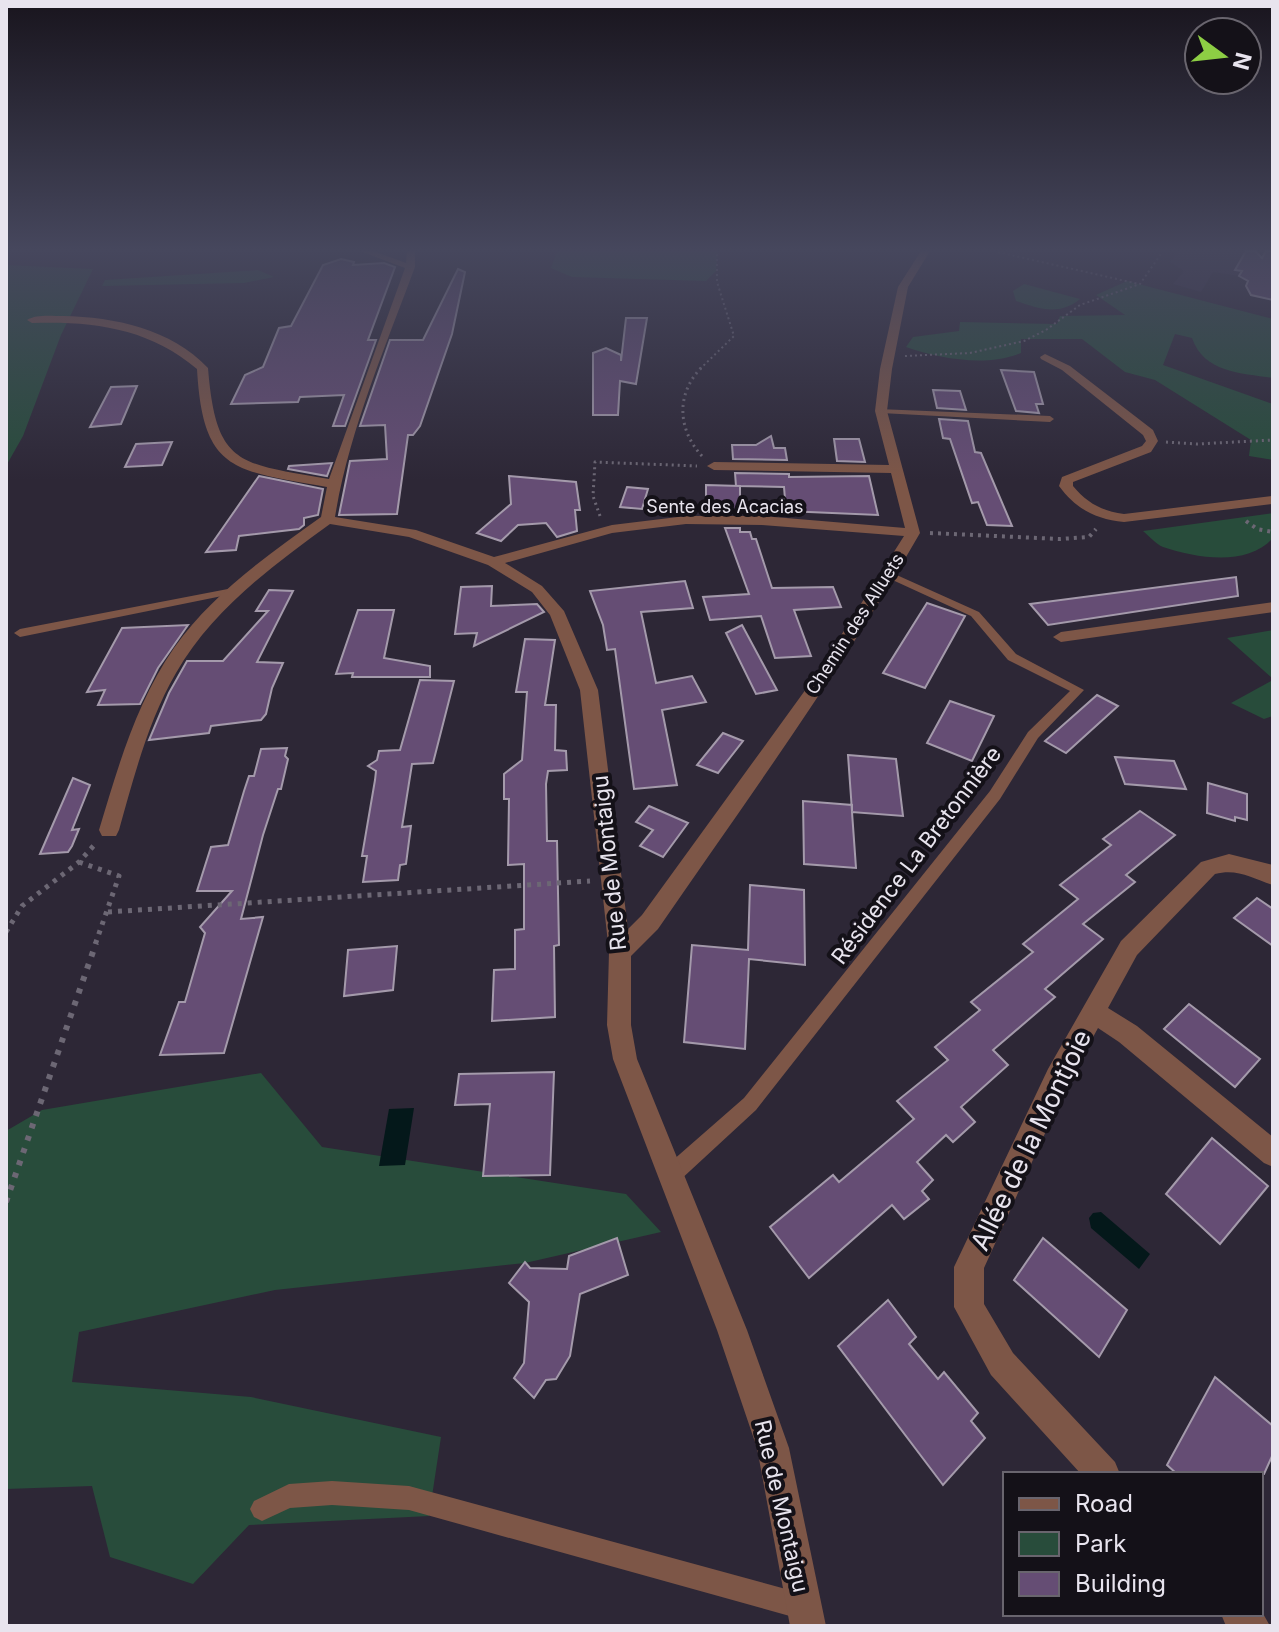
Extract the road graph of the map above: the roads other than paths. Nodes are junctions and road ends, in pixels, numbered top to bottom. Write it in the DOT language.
graph roads {
  1 [pos="130,327"];
  2 [pos="390,327"];
  3 [pos="894,327"];
  4 [pos="1045,357"];
  5 [pos="881,411"];
  6 [pos="1050,419"];
  7 [pos="714,466"];
  8 [pos="896,469"];
  9 [pos="334,484"];
  10 [pos="1273,500"];
  11 [pos="328,519"];
  12 [pos="913,533"];
  13 [pos="493,562"];
  14 [pos="890,575"];
  15 [pos="233,591"];
  16 [pos="1273,607"];
  17 [pos="20,633"];
  18 [pos="1061,637"];
  19 [pos="109,830"];
  20 [pos="1273,876"];
  21 [pos="620,952"];
  22 [pos="1094,1012"];
  23 [pos="1273,1154"];
  24 [pos="671,1175"];
  25 [pos="1101,1472"];
  26 [pos="262,1509"];
  27 [pos="806,1617"];
  1 -- 9 [label="street"];
  2 -- 9 [label="street"];
  3 -- 5 [label="street, Chemin des Alluets"];
  4 -- 10 [label="street"];
  5 -- 6 [label="lane"];
  5 -- 8 [label="street, Chemin des Alluets"];
  7 -- 8 [label="street"];
  8 -- 12 [label="street, Chemin des Alluets"];
  9 -- 11 [label="street"];
  11 -- 13 [label="street, Rue de Montaigu"];
  11 -- 15 [label="street"];
  12 -- 13 [label="street, Sente des Acacias"];
  12 -- 14 [label="street, Chemin des Alluets"];
  13 -- 21 [label="street, Rue de Montaigu"];
  14 -- 21 [label="street, Chemin des Alluets"];
  14 -- 24 [label="lane, Résidence La Bretonnière"];
  15 -- 17 [label="lane"];
  15 -- 19 [label="street"];
  16 -- 18 [label="street"];
  20 -- 22 [label="street, Allée de la Montjoie"];
  21 -- 24 [label="street, Rue de Montaigu"];
  22 -- 23 [label="street"];
  22 -- 25 [label="street, Allée de la Montjoie"];
  24 -- 27 [label="street, Rue de Montaigu"];
  26 -- 27 [label="lane"];
}
